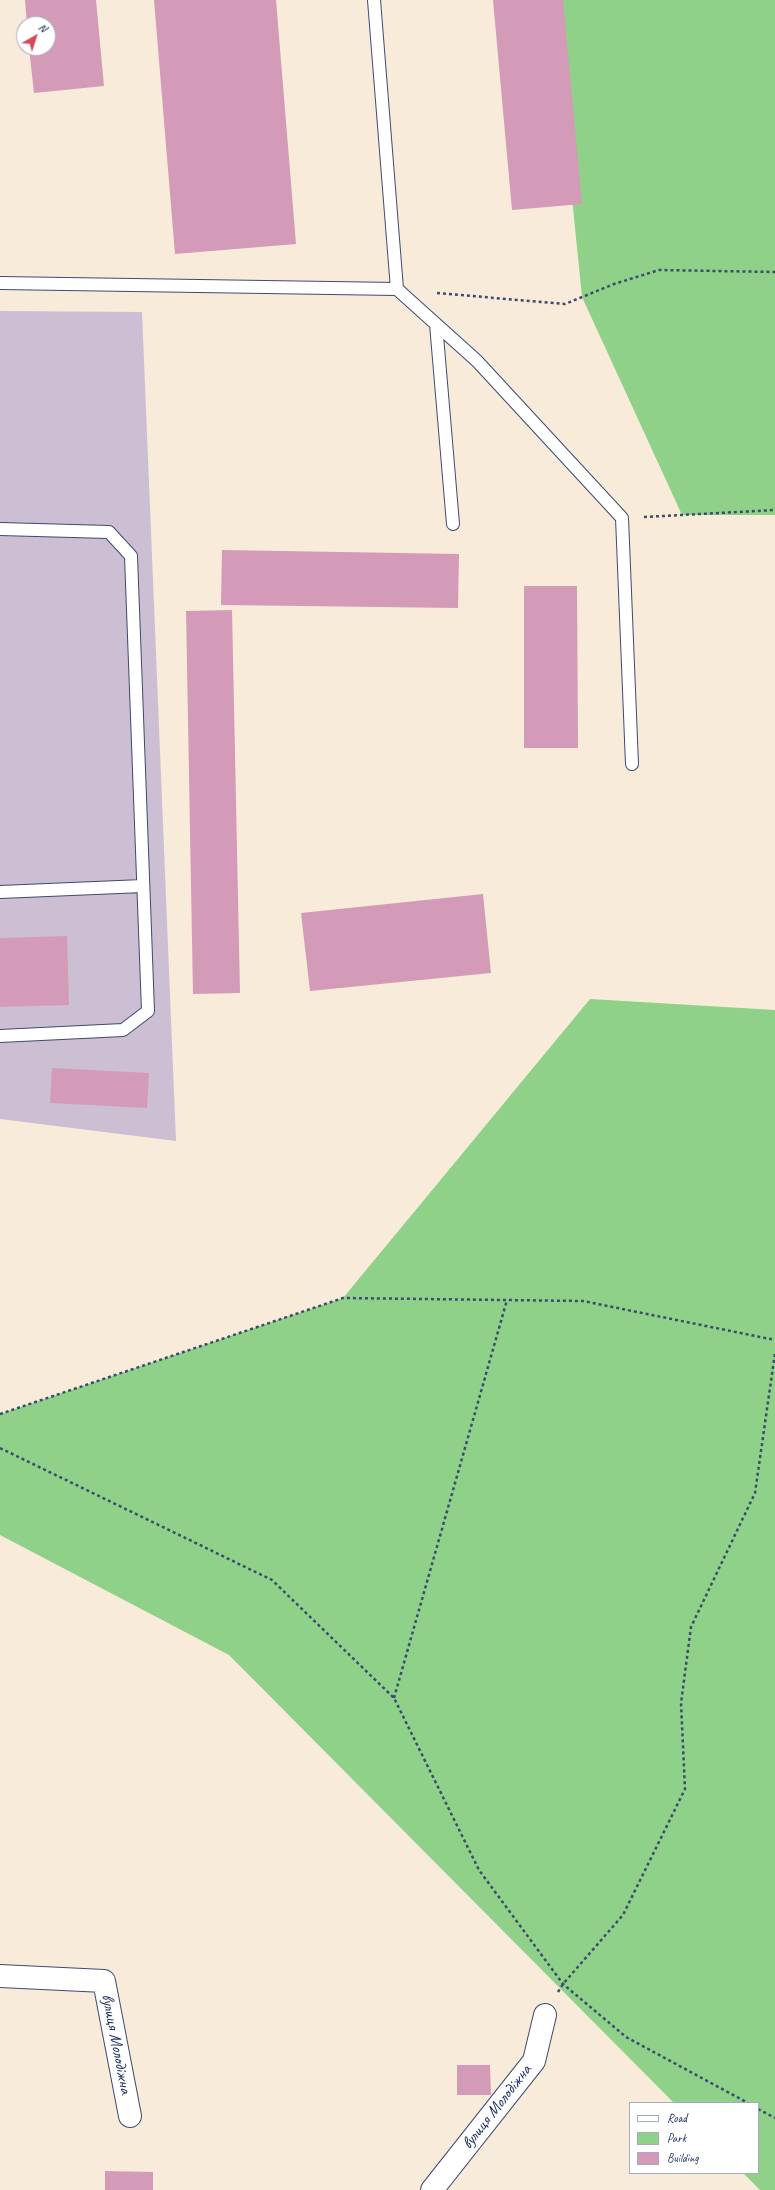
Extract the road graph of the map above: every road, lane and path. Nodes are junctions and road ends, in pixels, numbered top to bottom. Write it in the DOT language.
graph roads {
  1 [pos="374,0"];
  2 [pos="775,272"];
  3 [pos="0,283"];
  4 [pos="397,289"];
  5 [pos="436,324"];
  6 [pos="775,510"];
  7 [pos="622,518"];
  8 [pos="453,524"];
  9 [pos="0,529"];
  10 [pos="632,764"];
  11 [pos="143,886"];
  12 [pos="0,892"];
  13 [pos="0,1036"];
  14 [pos="507,1300"];
  15 [pos="775,1340"];
  16 [pos="775,1353"];
  17 [pos="0,1414"];
  18 [pos="0,1448"];
  19 [pos="394,1698"];
  20 [pos="0,1976"];
  21 [pos="563,1984"];
  22 [pos="545,2015"];
  23 [pos="746,2102"];
  24 [pos="759,2109"];
  25 [pos="130,2116"];
  26 [pos="775,2118"];
  27 [pos="432,2190"];
  1 -- 4 [label="lane"];
  2 -- 4 [label="path"];
  3 -- 4 [label="lane"];
  4 -- 5 [label="lane"];
  5 -- 7 [label="lane"];
  5 -- 8 [label="lane"];
  6 -- 7 [label="path"];
  7 -- 10 [label="lane"];
  9 -- 11 [label="lane"];
  11 -- 12 [label="lane"];
  11 -- 13 [label="lane"];
  14 -- 15 [label="path"];
  14 -- 17 [label="path"];
  14 -- 19 [label="path"];
  16 -- 21 [label="path"];
  18 -- 19 [label="path"];
  19 -- 21 [label="path"];
  20 -- 25 [label="street, вулиця Молодiжна"];
  21 -- 22 [label="path"];
  21 -- 23 [label="path"];
  22 -- 27 [label="street, вулиця Молодiжна"];
  24 -- 26 [label="path"];
}
